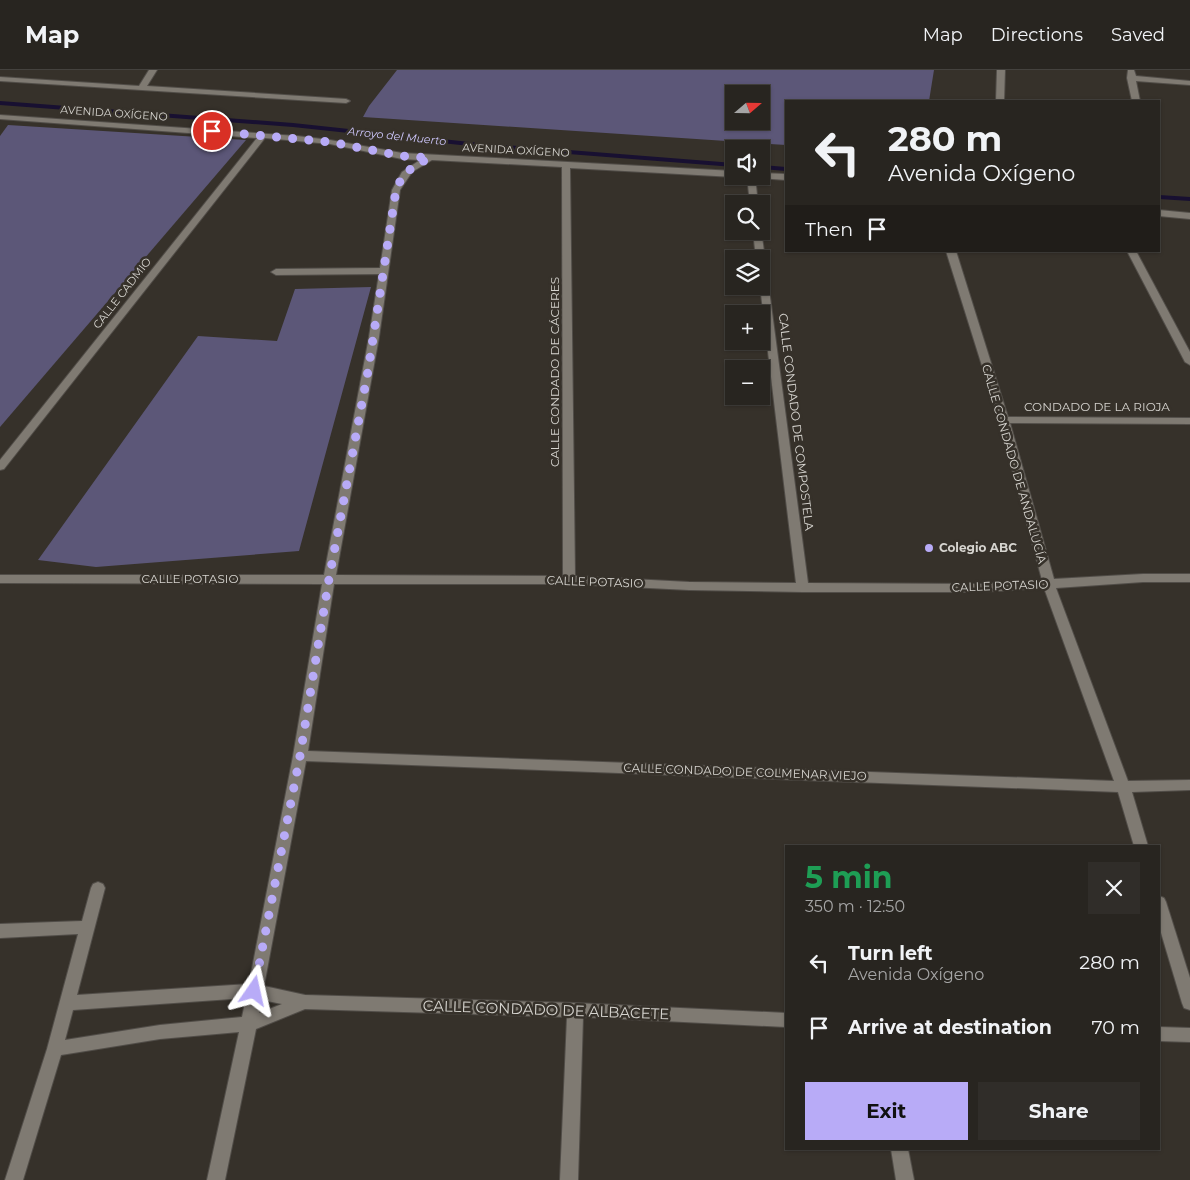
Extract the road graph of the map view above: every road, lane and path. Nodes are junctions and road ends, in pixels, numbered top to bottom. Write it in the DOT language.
graph roads {
  1 [pos="35,70"];
  2 [pos="154,70"];
  3 [pos="1001,70"];
  4 [pos="1131,74"];
  5 [pos="0,79"];
  6 [pos="27,80"];
  7 [pos="1190,83"];
  8 [pos="142,87"];
  9 [pos="1000,100"];
  10 [pos="1136,100"];
  11 [pos="346,101"];
  12 [pos="0,117"];
  13 [pos="263,135"];
  14 [pos="430,158"];
  15 [pos="566,164"];
  16 [pos="725,173"];
  17 [pos="770,176"];
  18 [pos="785,177"];
  19 [pos="1160,213"];
  20 [pos="1190,216"];
  21 [pos="951,252"];
  22 [pos="1132,252"];
  23 [pos="384,271"];
  24 [pos="276,272"];
  25 [pos="766,295"];
  26 [pos="1190,362"];
  27 [pos="1004,420"];
  28 [pos="1190,421"];
  29 [pos="0,467"];
  30 [pos="1190,578"];
  31 [pos="0,579"];
  32 [pos="329,579"];
  33 [pos="569,580"];
  34 [pos="1049,585"];
  35 [pos="803,588"];
  36 [pos="300,756"];
  37 [pos="1190,785"];
  38 [pos="1123,786"];
  39 [pos="1141,845"];
  40 [pos="98,888"];
  41 [pos="1160,905"];
  42 [pos="88,927"];
  43 [pos="0,931"];
  44 [pos="254,991"];
  45 [pos="305,1002"];
  46 [pos="68,1003"];
  47 [pos="1190,1003"];
  48 [pos="575,1010"];
  49 [pos="785,1020"];
  50 [pos="249,1024"];
  51 [pos="1160,1034"];
  52 [pos="1190,1035"];
  53 [pos="55,1049"];
  54 [pos="900,1150"];
  55 [pos="14,1180"];
  56 [pos="216,1180"];
  57 [pos="570,1180"];
  58 [pos="905,1180"];
  1 -- 6 [label="street"];
  2 -- 8 [label="street"];
  3 -- 9 [label="street"];
  4 -- 7 [label="street"];
  4 -- 10 [label="street"];
  5 -- 6 [label="street"];
  6 -- 8 [label="street"];
  8 -- 11 [label="street"];
  12 -- 13 [label="street, AVENIDA OXÍGENO"];
  13 -- 14 [label="street, AVENIDA OXÍGENO"];
  13 -- 29 [label="street, CALLE CADMIO"];
  14 -- 15 [label="street, AVENIDA OXÍGENO"];
  14 -- 23 [label="street"];
  15 -- 16 [label="street, AVENIDA OXÍGENO"];
  15 -- 33 [label="street, CALLE CONDADO DE CÁCERES"];
  17 -- 18 [label="street"];
  19 -- 20 [label="street"];
  21 -- 27 [label="street, CALLE CONDADO DE ANDALUCÍA"];
  22 -- 26 [label="street"];
  23 -- 24 [label="street"];
  23 -- 32 [label="street"];
  25 -- 35 [label="street, CALLE CONDADO DE COMPOSTELA"];
  27 -- 28 [label="street, CONDADO DE LA RIOJA"];
  27 -- 34 [label="street, CALLE CONDADO DE ANDALUCÍA"];
  30 -- 34 [label="street, CALLE POTASIO"];
  31 -- 32 [label="street, CALLE POTASIO"];
  32 -- 33 [label="street, CALLE POTASIO"];
  32 -- 36 [label="street"];
  33 -- 35 [label="street, CALLE POTASIO"];
  34 -- 35 [label="street, CALLE POTASIO"];
  34 -- 38 [label="street, CALLE CONDADO DE ANDALUCÍA"];
  36 -- 38 [label="street, CALLE CONDADO DE COLMENAR VIEJO"];
  36 -- 44 [label="street"];
  37 -- 38 [label="street, CALLE CONDADO DE COLMENAR VIEJO"];
  38 -- 39 [label="street, CALLE CONDADO DE ANDALUCÍA"];
  40 -- 42 [label="street"];
  41 -- 47 [label="street"];
  42 -- 43 [label="street"];
  42 -- 46 [label="street"];
  44 -- 45 [label="street, CALLE CONDADO DE ALBACETE"];
  44 -- 46 [label="street, CALLE CONDADO DE ALBACETE"];
  44 -- 50 [label="street"];
  45 -- 48 [label="street, CALLE CONDADO DE ALBACETE"];
  45 -- 50 [label="street, CALLE CONDADO DE ALBACETE"];
  46 -- 53 [label="street"];
  48 -- 49 [label="street, CALLE CONDADO DE ALBACETE"];
  48 -- 57 [label="street"];
  50 -- 53 [label="street, CALLE CONDADO DE ALBACETE"];
  50 -- 56 [label="street"];
  51 -- 52 [label="street"];
  53 -- 55 [label="street"];
  54 -- 58 [label="street"];
}
